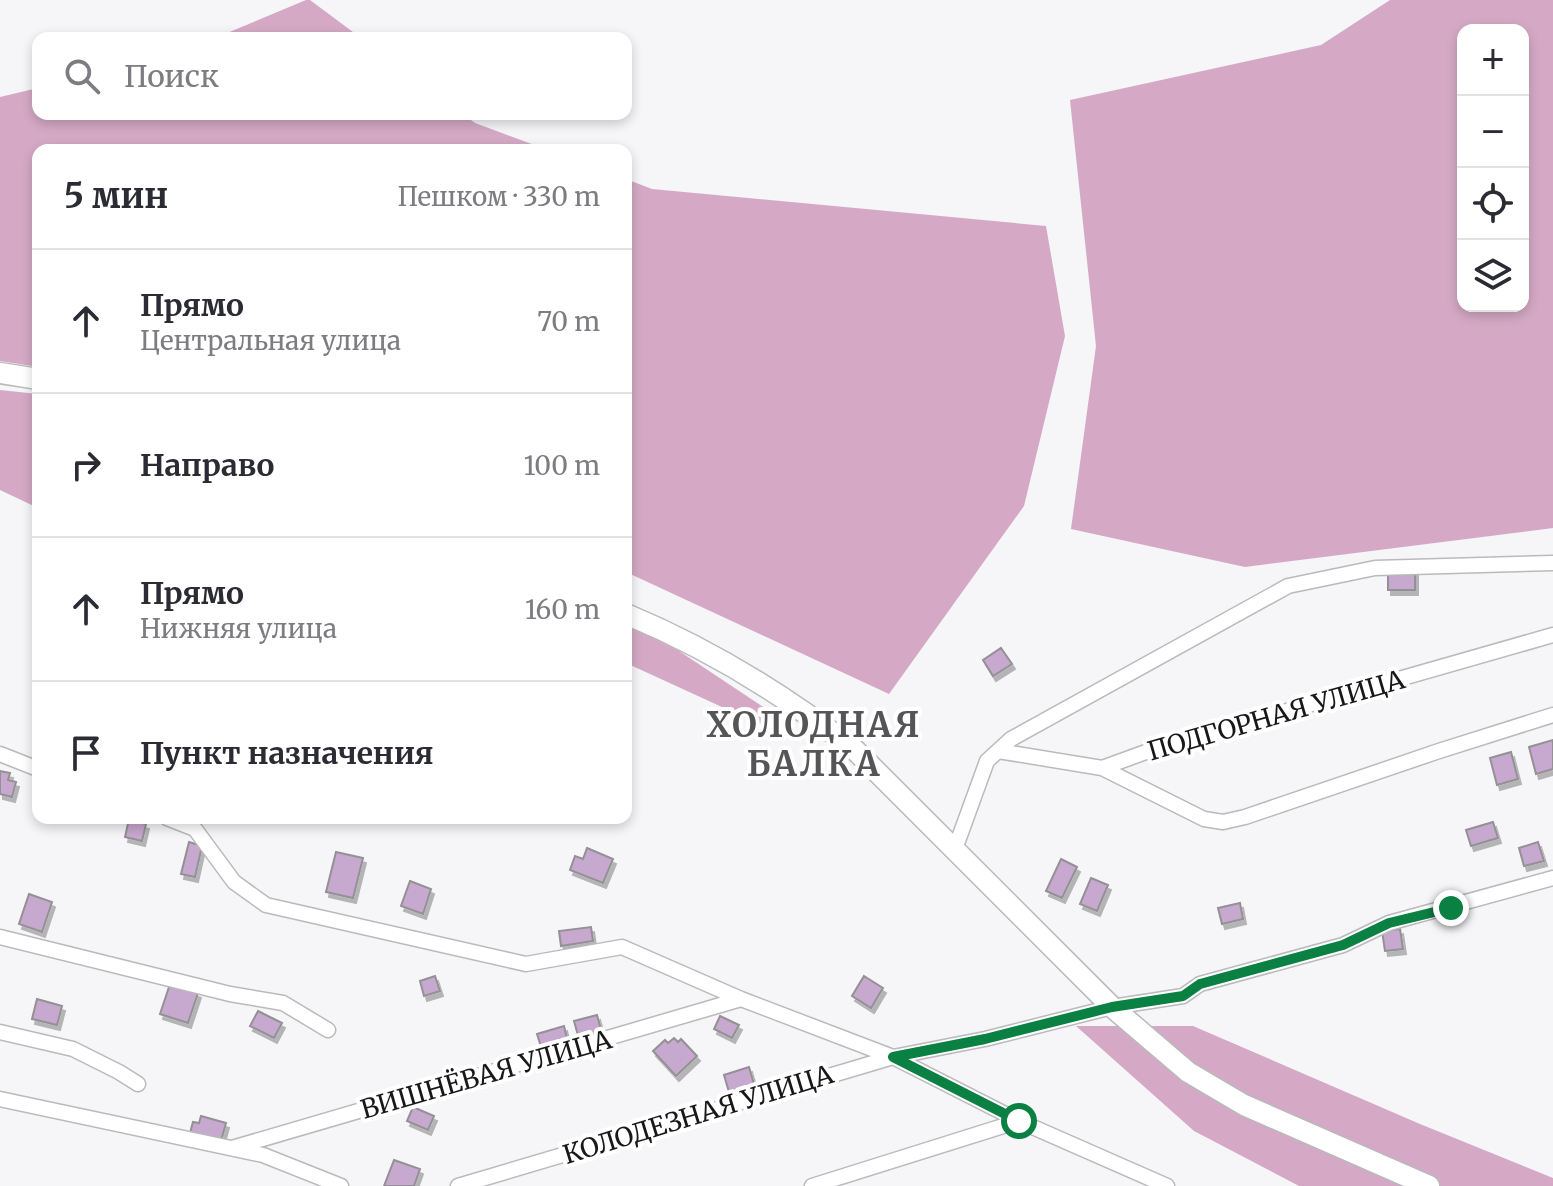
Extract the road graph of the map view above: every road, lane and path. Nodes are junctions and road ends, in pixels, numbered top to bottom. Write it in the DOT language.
graph roads {
  1 [pos="0,373"];
  2 [pos="32,378"];
  3 [pos="1553,563"];
  4 [pos="632,616"];
  5 [pos="1553,635"];
  6 [pos="1553,715"];
  7 [pos="998,751"];
  8 [pos="0,754"];
  9 [pos="32,767"];
  10 [pos="1102,768"];
  11 [pos="182,824"];
  12 [pos="955,849"];
  13 [pos="1553,878"];
  14 [pos="0,937"];
  15 [pos="741,999"];
  16 [pos="1112,1007"];
  17 [pos="328,1030"];
  18 [pos="0,1032"];
  19 [pos="893,1057"];
  20 [pos="138,1084"];
  21 [pos="0,1099"];
  22 [pos="1019,1121"];
  23 [pos="232,1148"];
  24 [pos="1157,1185"];
  25 [pos="341,1186"];
  26 [pos="458,1186"];
  27 [pos="812,1186"];
  28 [pos="1429,1186"];
  1 -- 2 [label="main road"];
  3 -- 7 [label="street"];
  4 -- 12 [label="main road"];
  5 -- 10 [label="street, ПОДГОРНАЯ УЛИЦА"];
  6 -- 10 [label="street"];
  7 -- 10 [label="street, ПОДГОРНАЯ УЛИЦА"];
  7 -- 12 [label="street"];
  8 -- 9 [label="street"];
  11 -- 15 [label="street"];
  12 -- 16 [label="main road"];
  13 -- 16 [label="street, КОЛОДЕЗНАЯ УЛИЦА"];
  14 -- 17 [label="street"];
  15 -- 19 [label="street"];
  15 -- 23 [label="street, ВИШНЁВАЯ УЛИЦА"];
  16 -- 19 [label="street, КОЛОДЕЗНАЯ УЛИЦА"];
  16 -- 28 [label="main road"];
  18 -- 20 [label="street"];
  19 -- 22 [label="street"];
  19 -- 26 [label="street, КОЛОДЕЗНАЯ УЛИЦА"];
  21 -- 23 [label="street"];
  22 -- 24 [label="street"];
  22 -- 27 [label="street"];
  23 -- 25 [label="street"];
}
